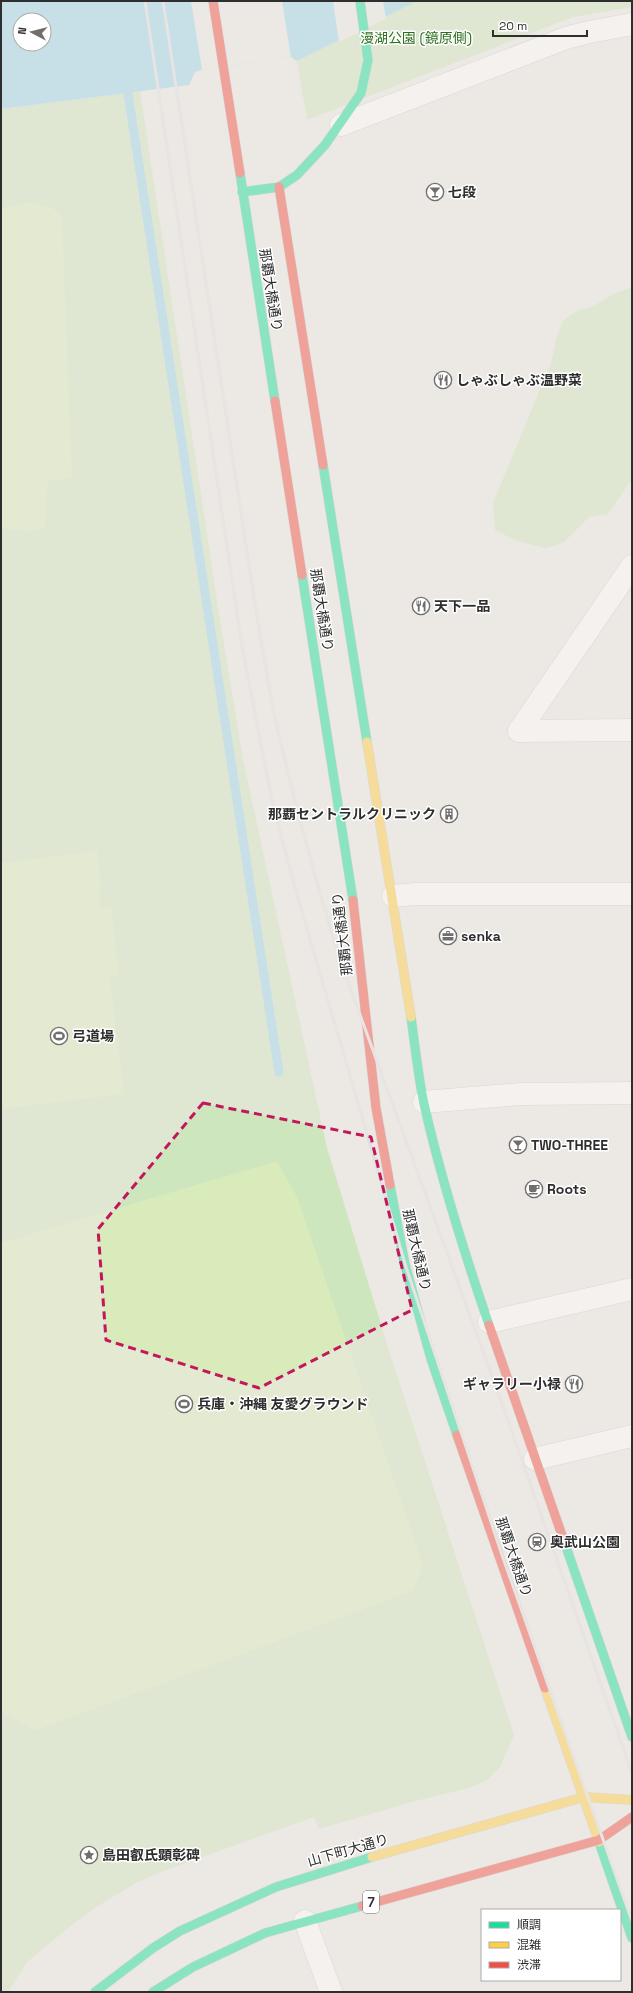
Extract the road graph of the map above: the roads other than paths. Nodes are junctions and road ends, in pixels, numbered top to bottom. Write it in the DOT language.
graph roads {
  1 [pos="213,1"];
  2 [pos="360,1"];
  3 [pos="632,24"];
  4 [pos="341,125"];
  5 [pos="279,186"];
  6 [pos="242,192"];
  7 [pos="632,567"];
  8 [pos="632,730"];
  9 [pos="632,894"];
  10 [pos="393,896"];
  11 [pos="632,1093"];
  12 [pos="424,1102"];
  13 [pos="632,1289"];
  14 [pos="489,1322"];
  15 [pos="632,1436"];
  16 [pos="534,1459"];
  17 [pos="632,1736"];
  18 [pos="584,1797"];
  19 [pos="632,1800"];
  20 [pos="632,1817"];
  21 [pos="599,1840"];
  22 [pos="305,1921"];
  23 [pos="632,1938"];
  24 [pos="95,1992"];
  25 [pos="153,1992"];
  26 [pos="331,1992"];
  1 -- 6 [label="main road, 那覇大橋通り"];
  2 -- 4 [label="main road"];
  3 -- 4 [label="street"];
  4 -- 5 [label="main road"];
  5 -- 6 [label="main road"];
  5 -- 10 [label="main road, 那覇大橋通り"];
  6 -- 18 [label="main road, 那覇大橋通り"];
  7 -- 8 [label="street"];
  9 -- 10 [label="street"];
  10 -- 12 [label="main road, 那覇大橋通り"];
  11 -- 12 [label="street"];
  12 -- 14 [label="main road, 那覇大橋通り"];
  13 -- 14 [label="street"];
  14 -- 16 [label="main road, 那覇大橋通り"];
  15 -- 16 [label="street"];
  16 -- 17 [label="main road, 那覇大橋通り"];
  18 -- 19 [label="main road, 山下町大通り"];
  18 -- 21 [label="main road, 那覇大橋通り"];
  18 -- 24 [label="main road, 山下町大通り"];
  20 -- 21 [label="main road, 7"];
  21 -- 22 [label="main road, 7"];
  21 -- 23 [label="main road, 那覇大橋通り"];
  22 -- 25 [label="main road, 7"];
  22 -- 26 [label="street"];
}
